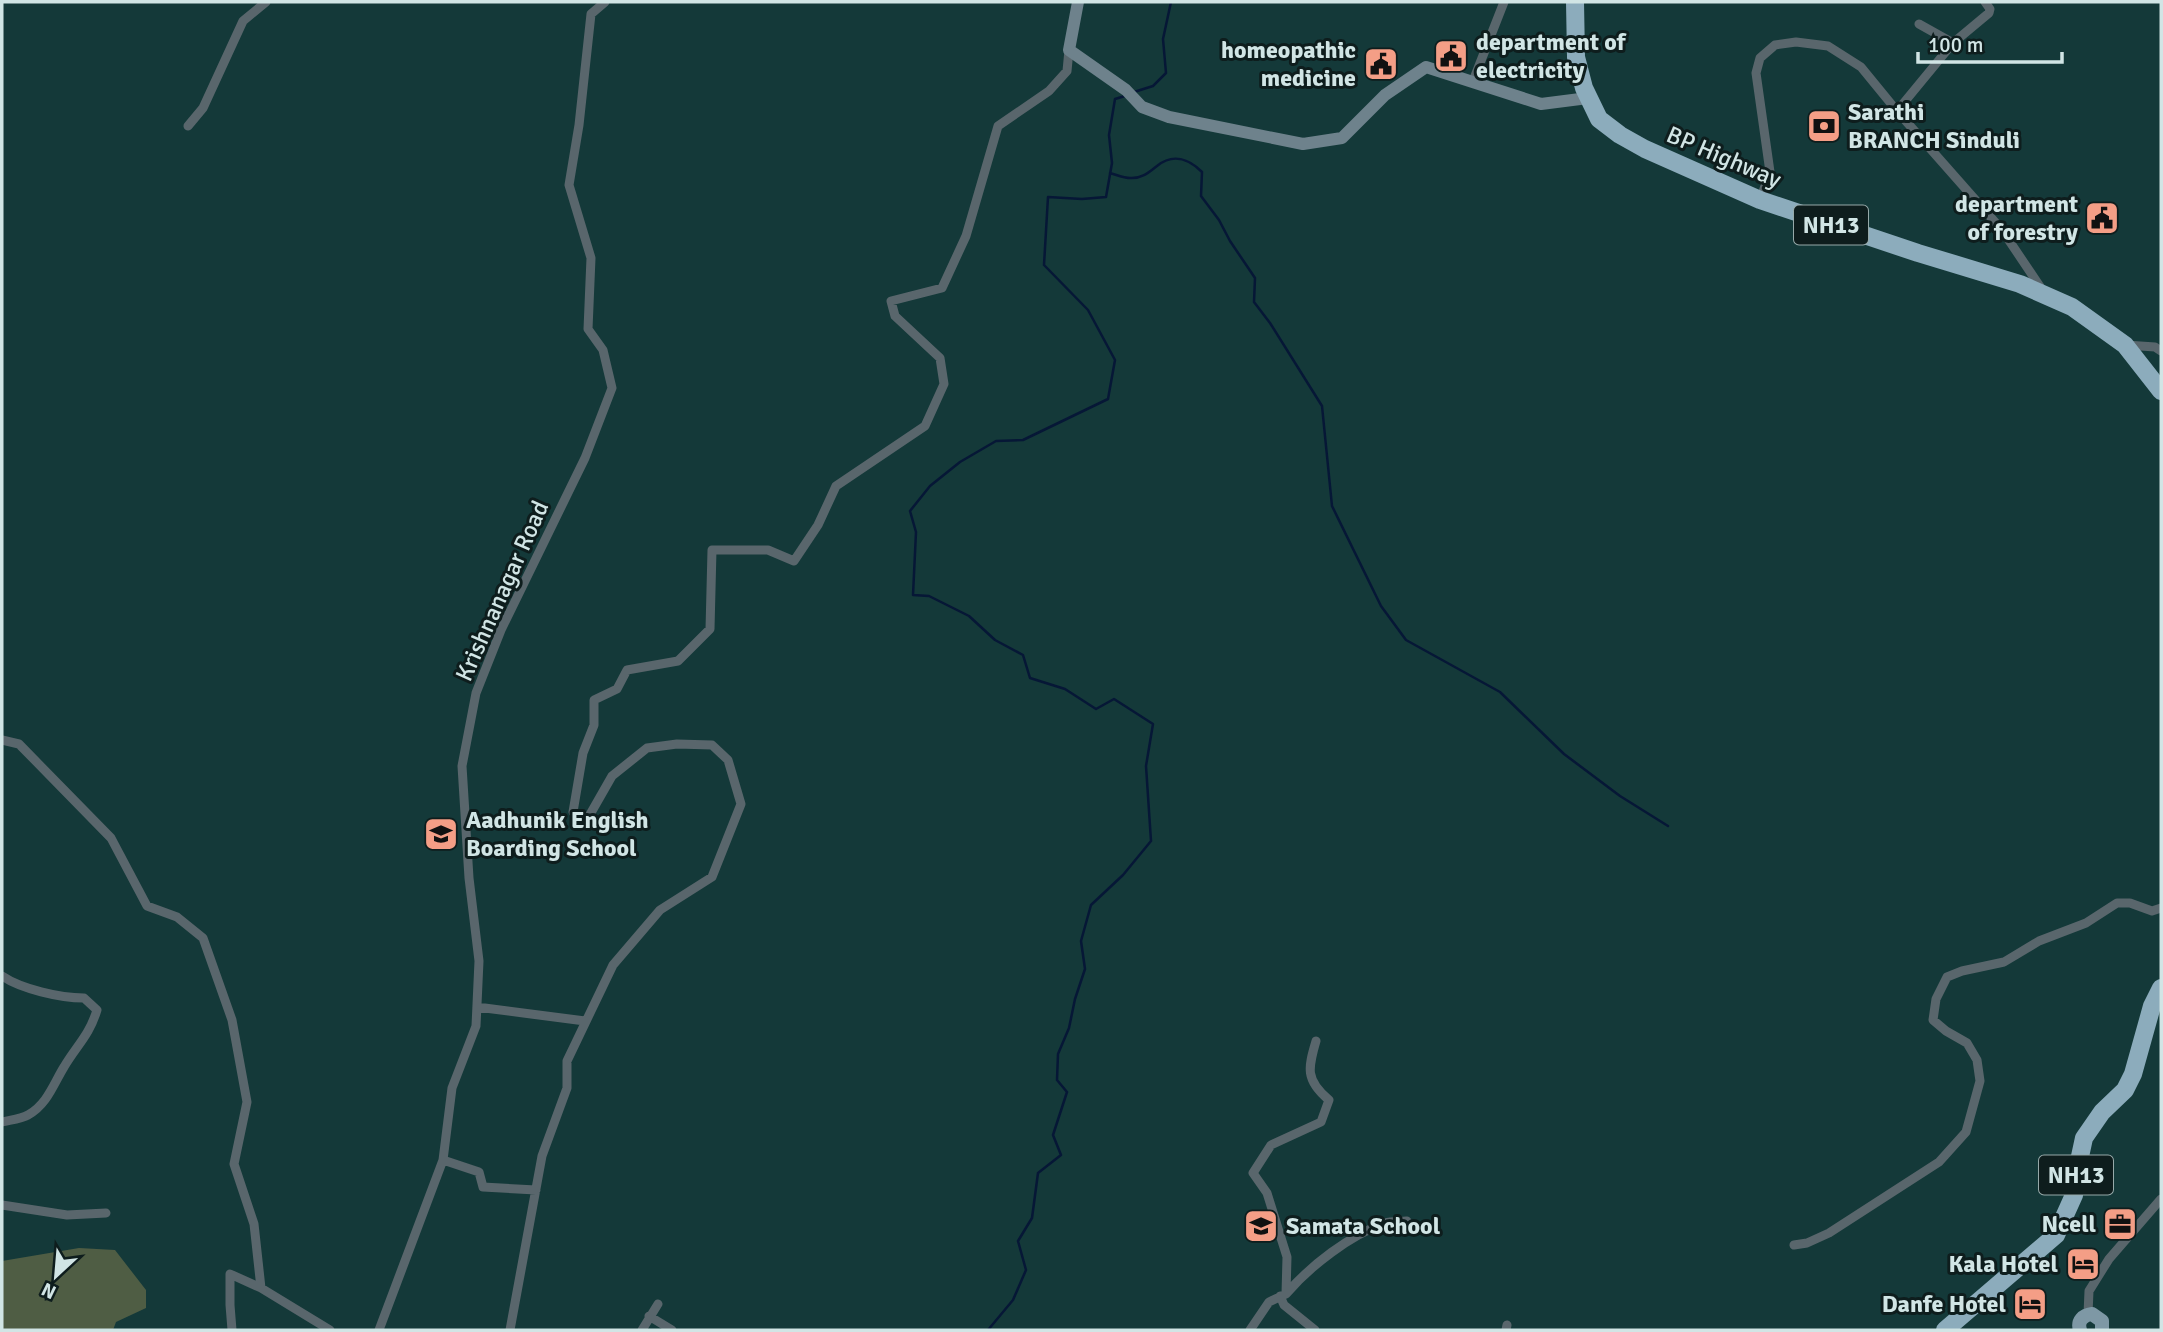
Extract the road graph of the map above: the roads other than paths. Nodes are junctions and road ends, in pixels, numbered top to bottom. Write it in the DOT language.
graph roads {
  1 [pos="266,2"];
  2 [pos="605,2"];
  3 [pos="1078,2"];
  4 [pos="1504,2"];
  5 [pos="1575,2"];
  6 [pos="1985,2"];
  7 [pos="1919,24"];
  8 [pos="1953,43"];
  9 [pos="1069,50"];
  10 [pos="1474,81"];
  11 [pos="1588,98"];
  12 [pos="1897,111"];
  13 [pos="188,126"];
  14 [pos="1760,200"];
  15 [pos="2045,295"];
  16 [pos="2125,345"];
  17 [pos="2161,351"];
  18 [pos="2161,391"];
  19 [pos="2,740"];
  20 [pos="2161,908"];
  21 [pos="2,976"];
  22 [pos="2161,988"];
  23 [pos="477,1007"];
  24 [pos="585,1021"];
  25 [pos="1316,1041"];
  26 [pos="2,1122"];
  27 [pos="443,1160"];
  28 [pos="536,1190"];
  29 [pos="2161,1199"];
  30 [pos="2,1205"];
  31 [pos="106,1213"];
  32 [pos="1407,1221"];
  33 [pos="1794,1245"];
  34 [pos="261,1288"];
  35 [pos="1283,1295"];
  36 [pos="658,1304"];
  37 [pos="2088,1314"];
  38 [pos="649,1316"];
  39 [pos="232,1330"];
  40 [pos="330,1330"];
  41 [pos="379,1330"];
  42 [pos="510,1330"];
  43 [pos="642,1330"];
  44 [pos="672,1330"];
  45 [pos="1250,1330"];
  46 [pos="1315,1330"];
  47 [pos="1945,1330"];
  48 [pos="2080,1330"];
  49 [pos="2104,1330"];
  1 -- 13 [label="street"];
  2 -- 23 [label="street, Krishnanagar Road"];
  3 -- 9 [label="street"];
  4 -- 10 [label="street"];
  5 -- 11 [label="highway, BP Highway / NH13"];
  6 -- 8 [label="street"];
  7 -- 8 [label="street"];
  8 -- 12 [label="street"];
  9 -- 10 [label="street"];
  9 -- 24 [label="street"];
  10 -- 11 [label="street"];
  11 -- 14 [label="highway, BP Highway / NH13"];
  12 -- 14 [label="street"];
  12 -- 15 [label="street"];
  14 -- 15 [label="highway, BP Highway / NH13"];
  15 -- 16 [label="highway, BP Highway / NH13"];
  16 -- 17 [label="street"];
  16 -- 18 [label="highway, BP Highway / NH13"];
  19 -- 34 [label="street"];
  20 -- 33 [label="street"];
  21 -- 26 [label="street"];
  22 -- 47 [label="highway, NH13"];
  23 -- 24 [label="street"];
  23 -- 27 [label="street, Krishnanagar Road"];
  24 -- 28 [label="street"];
  25 -- 35 [label="street"];
  27 -- 28 [label="street"];
  27 -- 41 [label="street, Krishnanagar Road"];
  28 -- 42 [label="street"];
  29 -- 37 [label="street"];
  30 -- 31 [label="street"];
  32 -- 35 [label="street"];
  34 -- 39 [label="street"];
  34 -- 40 [label="street"];
  35 -- 45 [label="street"];
  35 -- 46 [label="street"];
  36 -- 38 [label="street"];
  37 -- 48 [label="main road"];
  37 -- 49 [label="main road"];
  38 -- 43 [label="street"];
  38 -- 44 [label="street"];
}
